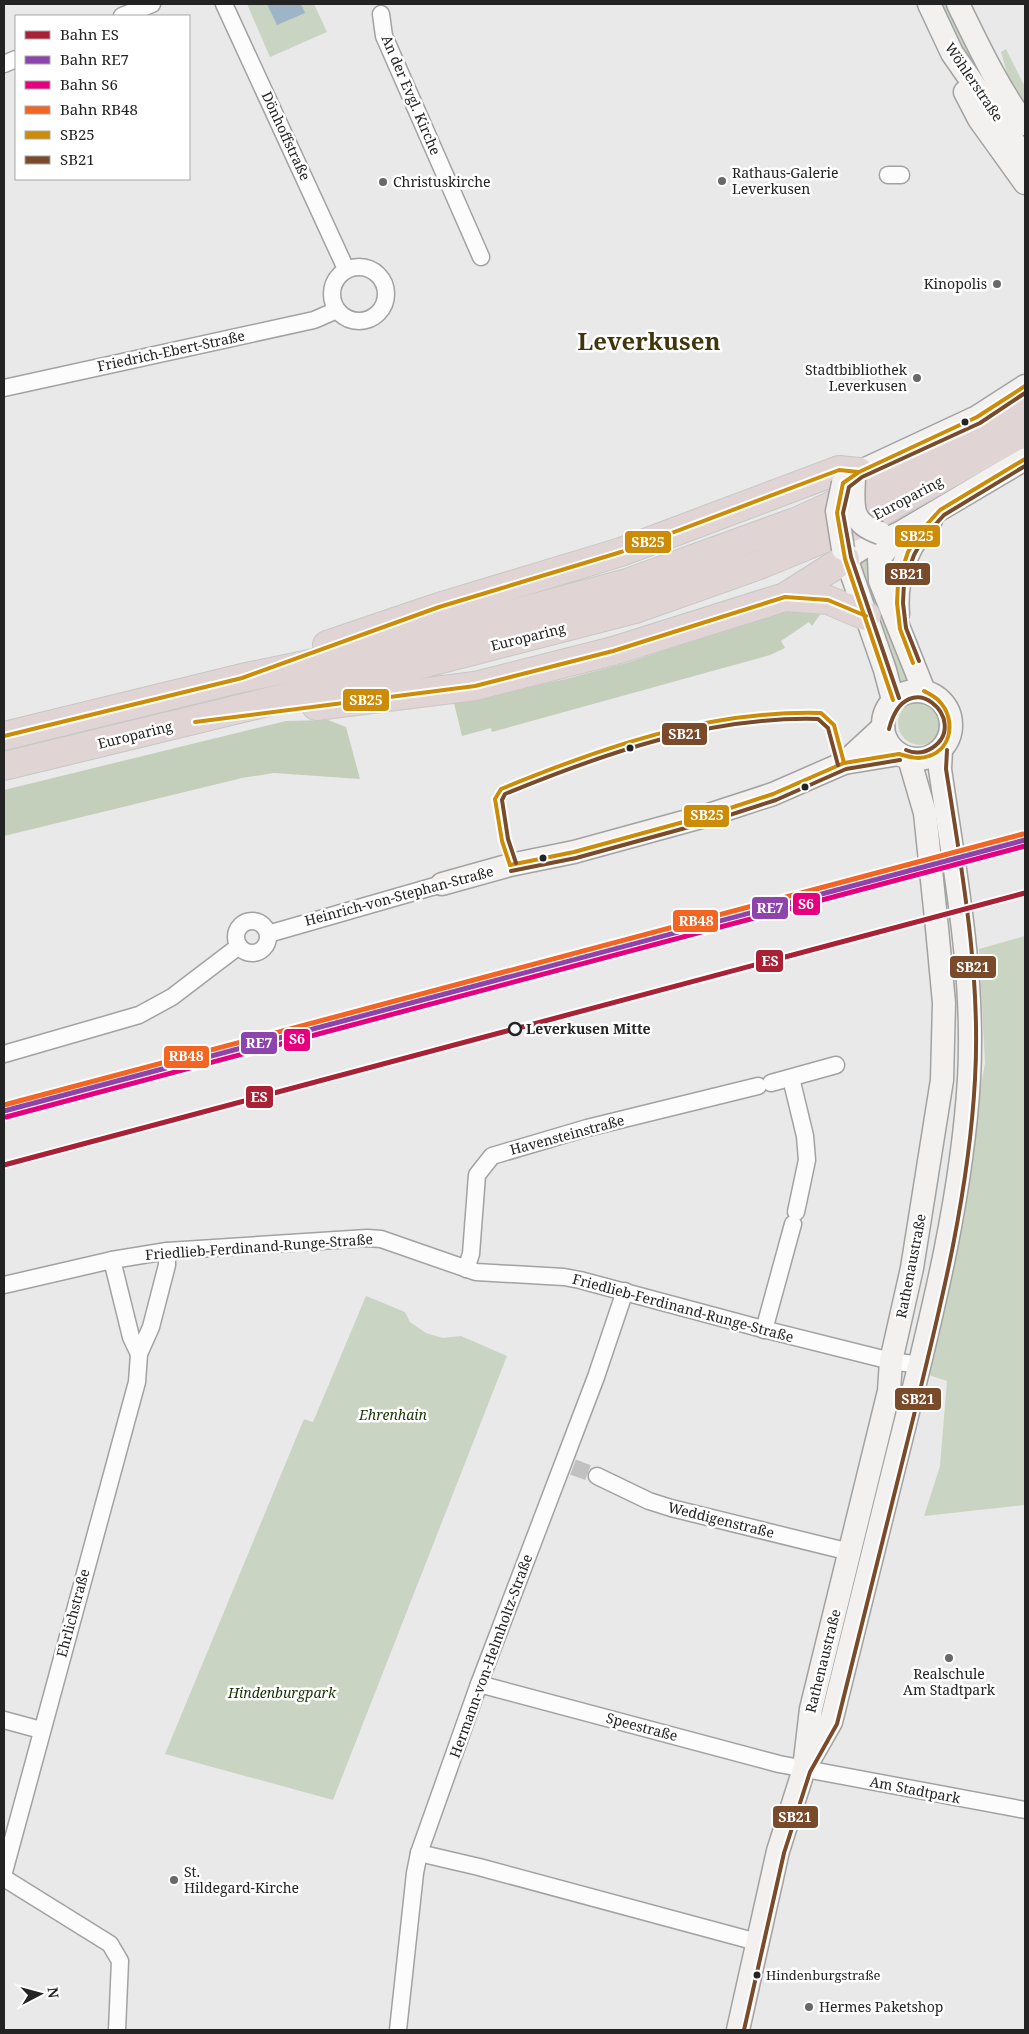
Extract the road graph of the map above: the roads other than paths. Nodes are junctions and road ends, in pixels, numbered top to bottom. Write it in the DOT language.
graph roads {
  1 [pos="152,4"];
  2 [pos="224,4"];
  3 [pos="929,4"];
  4 [pos="958,4"];
  5 [pos="381,14"];
  6 [pos="124,15"];
  7 [pos="1025,124"];
  8 [pos="1018,157"];
  9 [pos="1025,183"];
  10 [pos="481,257"];
  11 [pos="346,269"];
  12 [pos="337,310"];
  13 [pos="1025,386"];
  14 [pos="4,388"];
  15 [pos="1025,404"];
  16 [pos="1025,430"];
  17 [pos="1025,459"];
  18 [pos="852,477"];
  19 [pos="940,510"];
  20 [pos="889,533"];
  21 [pos="844,554"];
  22 [pos="785,597"];
  23 [pos="866,616"];
  24 [pos="900,629"];
  25 [pos="242,678"];
  26 [pos="924,691"];
  27 [pos="893,700"];
  28 [pos="183,723"];
  29 [pos="882,727"];
  30 [pos="4,736"];
  31 [pos="941,750"];
  32 [pos="904,756"];
  33 [pos="844,762"];
  34 [pos="4,766"];
  35 [pos="442,884"];
  36 [pos="268,934"];
  37 [pos="239,946"];
  38 [pos="4,1054"];
  39 [pos="836,1066"];
  40 [pos="791,1078"];
  41 [pos="167,1251"];
  42 [pos="112,1260"];
  43 [pos="466,1269"];
  44 [pos="4,1285"];
  45 [pos="625,1291"];
  46 [pos="764,1330"];
  47 [pos="139,1354"];
  48 [pos="891,1361"];
  49 [pos="920,1366"];
  50 [pos="597,1476"];
  51 [pos="850,1552"];
  52 [pos="479,1684"];
  53 [pos="4,1720"];
  54 [pos="41,1730"];
  55 [pos="804,1769"];
  56 [pos="1025,1810"];
  57 [pos="419,1853"];
  58 [pos="4,1872"];
  59 [pos="4,1878"];
  60 [pos="757,1942"];
  61 [pos="117,2030"];
  62 [pos="398,2030"];
  63 [pos="738,2030"];
  1 -- 6 [label="street"];
  2 -- 11 [label="street, Dönhoffstraße"];
  3 -- 8 [label="main road, Wöhlerstraße"];
  4 -- 7 [label="main road, Wöhlerstraße"];
  5 -- 10 [label="street, An der Evgl. Kirche"];
  8 -- 9 [label="main road"];
  11 -- 12 [label="street"];
  11 -- 12 [label="street"];
  12 -- 14 [label="street, Friedrich-Ebert-Straße"];
  13 -- 18 [label="main road"];
  15 -- 25 [label="highway, Europaring"];
  16 -- 28 [label="highway, Europaring"];
  17 -- 19 [label="main road, Europaring"];
  18 -- 20 [label="main road, bridge"];
  18 -- 21 [label="main road, bridge"];
  18 -- 25 [label="highway"];
  19 -- 20 [label="main road, Europaring"];
  19 -- 24 [label="main road"];
  20 -- 21 [label="main road, Europaring"];
  20 -- 24 [label="main road"];
  21 -- 22 [label="highway"];
  21 -- 23 [label="main road"];
  22 -- 23 [label="highway"];
  22 -- 28 [label="highway"];
  23 -- 27 [label="main road"];
  24 -- 26 [label="main road"];
  25 -- 30 [label="highway, Europaring"];
  26 -- 27 [label="main road"];
  26 -- 31 [label="main road"];
  27 -- 29 [label="main road"];
  28 -- 34 [label="highway, Europaring"];
  29 -- 32 [label="main road"];
  29 -- 33 [label="main road, Heinrich-von-Stephan-Straße"];
  31 -- 32 [label="main road"];
  31 -- 49 [label="main road, Rathenaustraße"];
  32 -- 33 [label="main road, Heinrich-von-Stephan-Straße"];
  32 -- 48 [label="main road, Rathenaustraße"];
  33 -- 35 [label="main road, Heinrich-von-Stephan-Straße"];
  35 -- 36 [label="street, Heinrich-von-Stephan-Straße"];
  36 -- 37 [label="street"];
  36 -- 37 [label="street"];
  37 -- 38 [label="street"];
  39 -- 40 [label="street, Havensteinstraße"];
  40 -- 43 [label="street, Havensteinstraße"];
  40 -- 46 [label="street"];
  41 -- 42 [label="street, Friedlieb-Ferdinand-Runge-Straße"];
  41 -- 43 [label="street, Friedlieb-Ferdinand-Runge-Straße"];
  41 -- 47 [label="street, Ehrlichstraße"];
  42 -- 44 [label="street, Friedlieb-Ferdinand-Runge-Straße"];
  42 -- 47 [label="street, Ehrlichstraße"];
  43 -- 45 [label="street, Friedlieb-Ferdinand-Runge-Straße"];
  45 -- 46 [label="street, Friedlieb-Ferdinand-Runge-Straße"];
  45 -- 52 [label="street, Hermann-von-Helmholtz-Straße"];
  46 -- 48 [label="street, Friedlieb-Ferdinand-Runge-Straße"];
  47 -- 54 [label="street, Ehrlichstraße"];
  48 -- 49 [label="street, Friedlieb-Ferdinand-Runge-Straße"];
  48 -- 51 [label="main road, Rathenaustraße"];
  49 -- 55 [label="main road, Rathenaustraße"];
  50 -- 51 [label="street, Weddigenstraße"];
  51 -- 55 [label="main road, Rathenaustraße"];
  52 -- 55 [label="street, Speestraße"];
  52 -- 57 [label="street, Hermann-von-Helmholtz-Straße"];
  53 -- 54 [label="street"];
  54 -- 58 [label="street, Ehrlichstraße"];
  55 -- 56 [label="street, Am Stadtpark"];
  55 -- 60 [label="main road, Rathenaustraße"];
  57 -- 60 [label="street"];
  57 -- 62 [label="street, Hermann-von-Helmholtz-Straße"];
  59 -- 61 [label="street"];
  60 -- 63 [label="main road, Rathenaustraße"];
}
